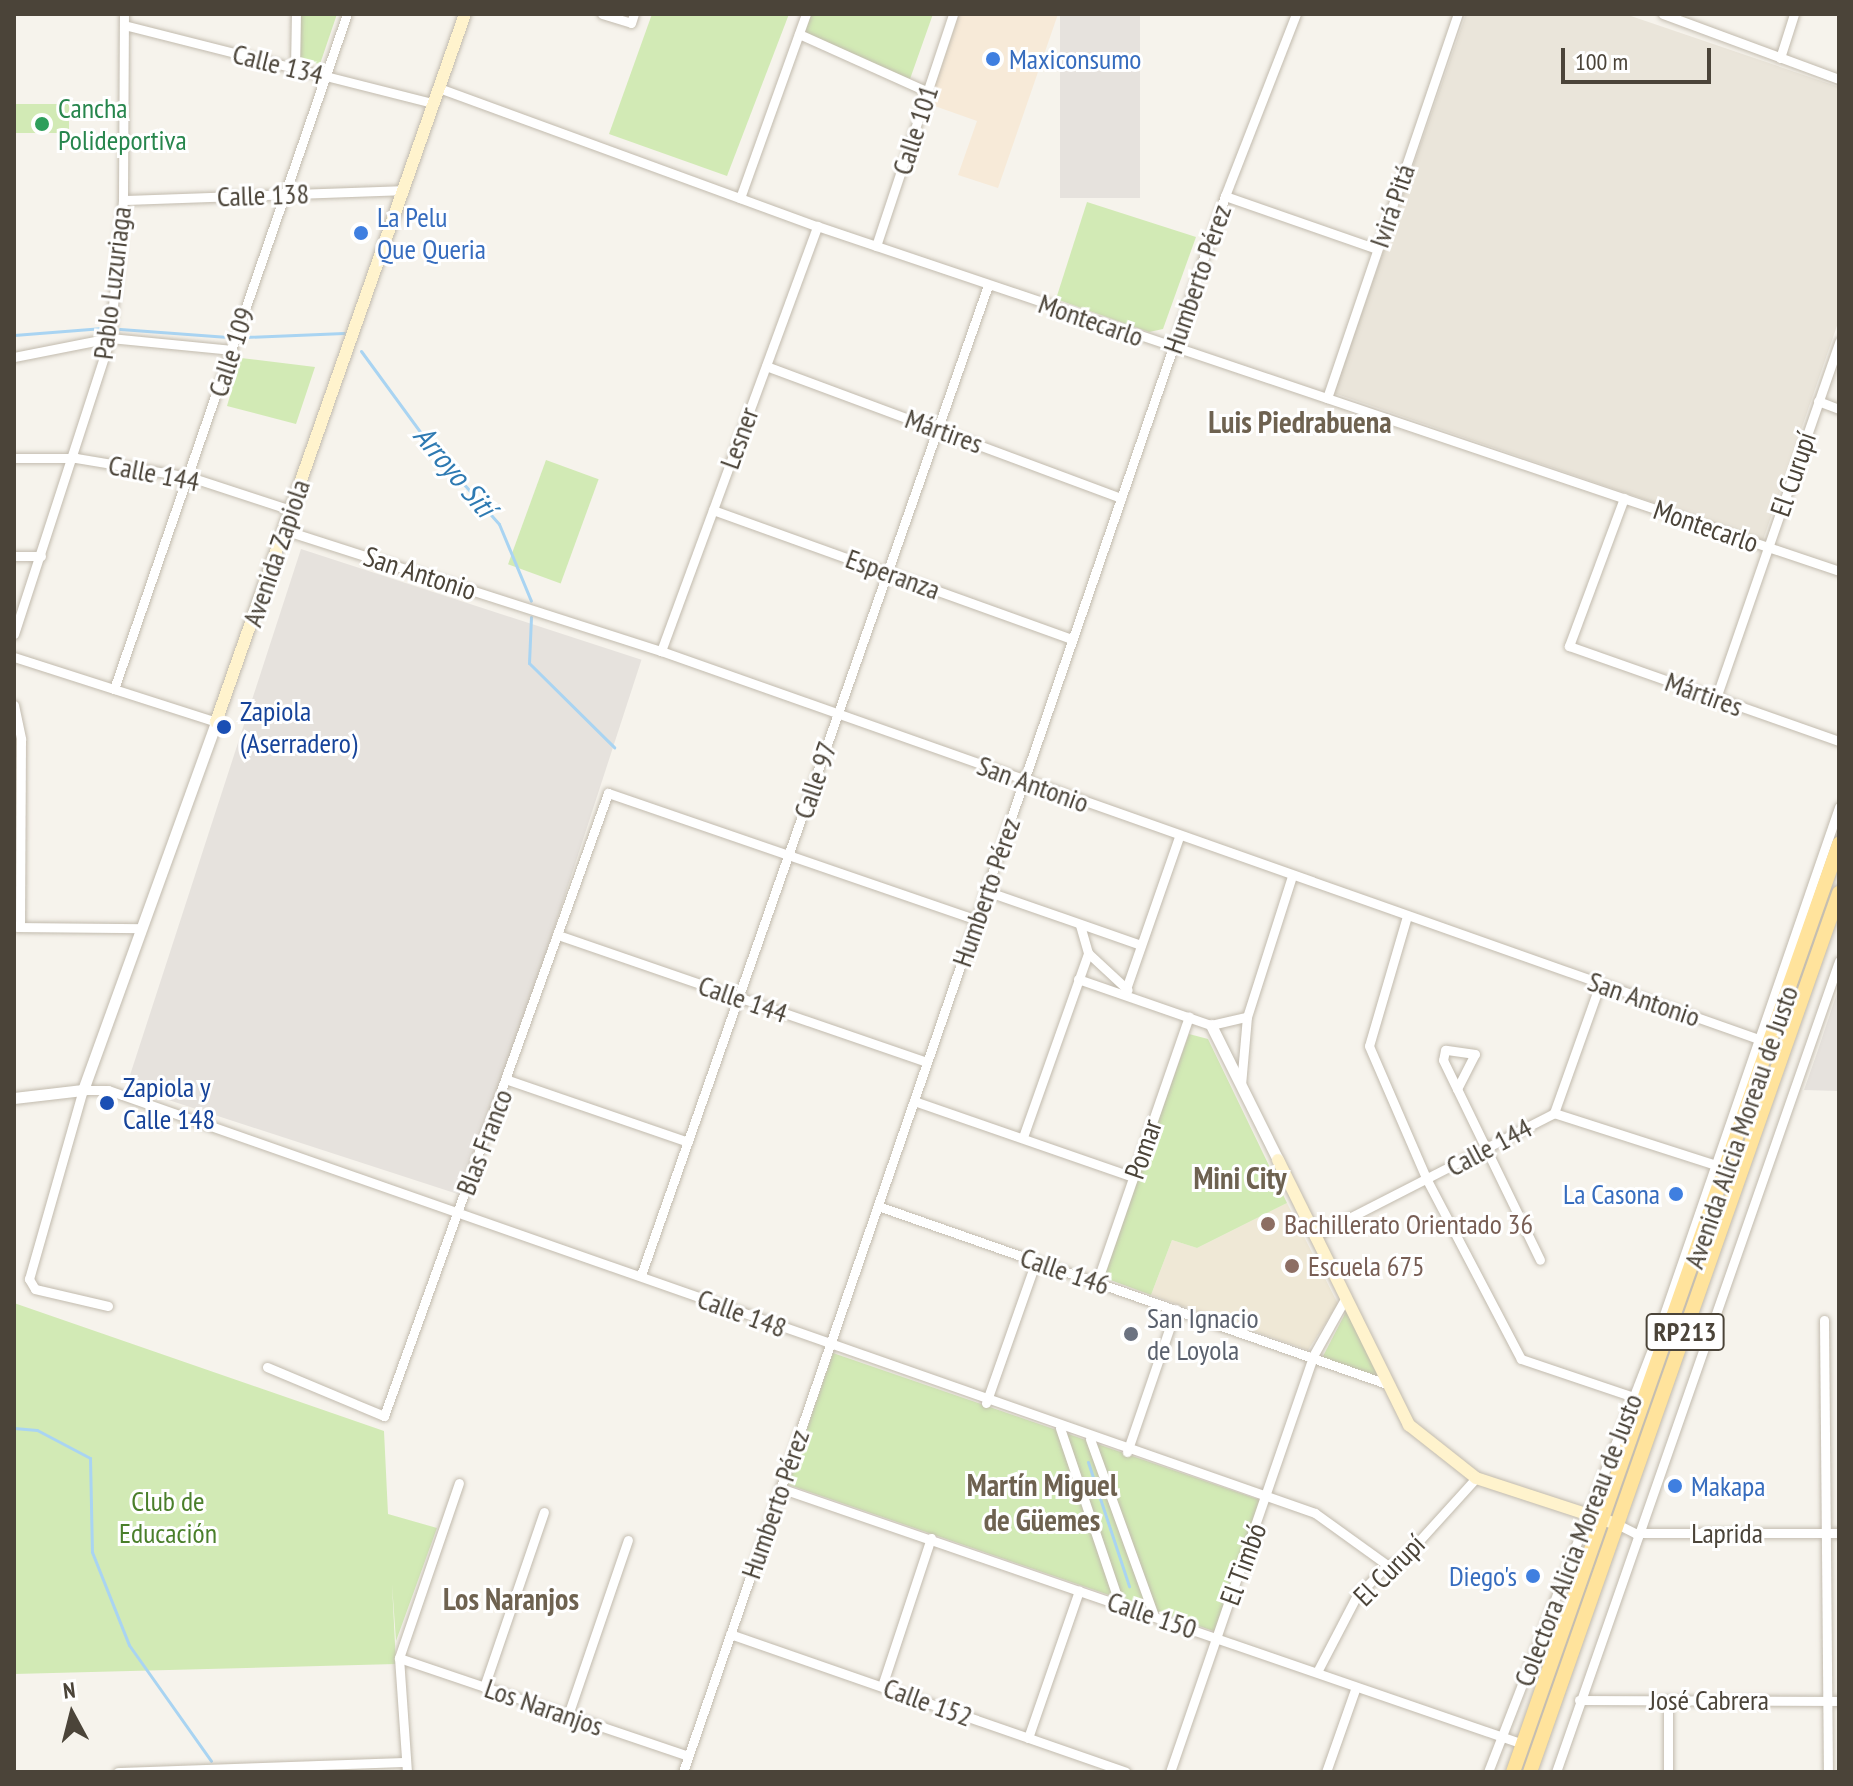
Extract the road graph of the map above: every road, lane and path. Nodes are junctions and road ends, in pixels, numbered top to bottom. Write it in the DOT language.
graph roads {
  1 [pos="124,14"];
  2 [pos="296,14"];
  3 [pos="347,14"];
  4 [pos="465,14"];
  5 [pos="602,14"];
  6 [pos="634,14"];
  7 [pos="806,14"];
  8 [pos="953,14"];
  9 [pos="1296,14"];
  10 [pos="1458,14"];
  11 [pos="1663,14"];
  12 [pos="1794,14"];
  13 [pos="124,25"];
  14 [pos="799,34"];
  15 [pos="1780,58"];
  16 [pos="295,69"];
  17 [pos="327,77"];
  18 [pos="1839,79"];
  19 [pos="439,88"];
  20 [pos="928,92"];
  21 [pos="433,103"];
  22 [pos="403,190"];
  23 [pos="283,194"];
  24 [pos="1225,196"];
  25 [pos="740,198"];
  26 [pos="123,200"];
  27 [pos="817,226"];
  28 [pos="876,246"];
  29 [pos="1377,249"];
  30 [pos="988,285"];
  31 [pos="110,338"];
  32 [pos="1839,342"];
  33 [pos="1173,347"];
  34 [pos="232,350"];
  35 [pos="14,357"];
  36 [pos="766,366"];
  37 [pos="1327,398"];
  38 [pos="1818,401"];
  39 [pos="1839,409"];
  40 [pos="938,428"];
  41 [pos="14,458"];
  42 [pos="76,458"];
  43 [pos="190,477"];
  44 [pos="1121,498"];
  45 [pos="1624,498"];
  46 [pos="291,510"];
  47 [pos="713,510"];
  48 [pos="284,530"];
  49 [pos="1768,547"];
  50 [pos="14,556"];
  51 [pos="41,556"];
  52 [pos="1839,571"];
  53 [pos="887,572"];
  54 [pos="14,634"];
  55 [pos="1072,639"];
  56 [pos="661,651"];
  57 [pos="14,657"];
  58 [pos="114,689"];
  59 [pos="1716,698"];
  60 [pos="14,705"];
  61 [pos="838,713"];
  62 [pos="216,722"];
  63 [pos="1839,741"];
  64 [pos="1023,781"];
  65 [pos="1839,807"];
  66 [pos="1179,837"];
  67 [pos="1839,844"];
  68 [pos="788,855"];
  69 [pos="1292,876"];
  70 [pos="986,891"];
  71 [pos="1839,893"];
  72 [pos="1407,916"];
  73 [pos="976,920"];
  74 [pos="1080,925"];
  75 [pos="17,927"];
  76 [pos="142,928"];
  77 [pos="1809,929"];
  78 [pos="1833,929"];
  79 [pos="558,935"];
  80 [pos="1141,945"];
  81 [pos="1088,953"];
  82 [pos="1839,961"];
  83 [pos="1078,979"];
  84 [pos="1600,984"];
  85 [pos="1126,989"];
  86 [pos="739,997"];
  87 [pos="1138,999"];
  88 [pos="1189,1017"];
  89 [pos="1247,1017"];
  90 [pos="1211,1025"];
  91 [pos="1773,1044"];
  92 [pos="927,1062"];
  93 [pos="508,1080"];
  94 [pos="1241,1085"];
  95 [pos="1457,1089"];
  96 [pos="83,1090"];
  97 [pos="14,1098"];
  98 [pos="914,1101"];
  99 [pos="1554,1113"];
  100 [pos="1023,1137"];
  101 [pos="688,1142"];
  102 [pos="1486,1148"];
  103 [pos="1278,1160"];
  104 [pos="1716,1165"];
  105 [pos="1133,1177"];
  106 [pos="1427,1180"];
  107 [pos="878,1206"];
  108 [pos="457,1212"];
  109 [pos="1314,1236"];
  110 [pos="1540,1260"];
  111 [pos="1036,1261"];
  112 [pos="641,1275"];
  113 [pos="1097,1282"];
  114 [pos="1345,1299"];
  115 [pos="108,1306"];
  116 [pos="1176,1309"];
  117 [pos="1824,1320"];
  118 [pos="829,1345"];
  119 [pos="1313,1356"];
  120 [pos="267,1367"];
  121 [pos="1387,1384"];
  122 [pos="1634,1397"];
  123 [pos="986,1403"];
  124 [pos="1060,1428"];
  125 [pos="1090,1439"];
  126 [pos="1127,1452"];
  127 [pos="1476,1478"];
  128 [pos="459,1483"];
  129 [pos="780,1488"];
  130 [pos="1265,1501"];
  131 [pos="544,1512"];
  132 [pos="1589,1515"];
  133 [pos="1611,1522"];
  134 [pos="1635,1533"];
  135 [pos="1826,1533"];
  136 [pos="1839,1533"];
  137 [pos="931,1538"];
  138 [pos="628,1540"];
  139 [pos="1387,1565"];
  140 [pos="1079,1591"];
  141 [pos="1120,1605"];
  142 [pos="1154,1616"];
  143 [pos="730,1634"];
  144 [pos="1217,1637"];
  145 [pos="399,1658"];
  146 [pos="1317,1672"];
  147 [pos="882,1686"];
  148 [pos="484,1687"];
  149 [pos="1356,1687"];
  150 [pos="1579,1700"];
  151 [pos="1668,1700"];
  152 [pos="1834,1701"];
  153 [pos="568,1715"];
  154 [pos="1501,1736"];
  155 [pos="1028,1738"];
  156 [pos="1523,1744"];
  157 [pos="688,1756"];
  158 [pos="407,1767"];
  159 [pos="299,1769"];
  160 [pos="176,1771"];
  161 [pos="118,1772"];
  162 [pos="683,1772"];
  163 [pos="1126,1772"];
  164 [pos="1170,1772"];
  165 [pos="1326,1772"];
  166 [pos="1488,1772"];
  167 [pos="1513,1772"];
  168 [pos="1530,1772"];
  169 [pos="1556,1772"];
  170 [pos="1668,1772"];
  171 [pos="1828,1772"];
  1 -- 13 [label="street, Pablo Luzuriaga"];
  2 -- 16 [label="street"];
  3 -- 17 [label="street, Calle 109"];
  4 -- 19 [label="main road, Avenida Zapiola"];
  5 -- 6 [label="street"];
  7 -- 14 [label="street"];
  8 -- 20 [label="street, Calle 101"];
  9 -- 24 [label="street, Humberto Pérez"];
  10 -- 29 [label="street, Ivirá Pitá"];
  11 -- 15 [label="street"];
  12 -- 15 [label="street"];
  13 -- 16 [label="street, Calle 134"];
  13 -- 26 [label="street, Pablo Luzuriaga"];
  14 -- 20 [label="street"];
  14 -- 25 [label="street"];
  15 -- 18 [label="street"];
  16 -- 17 [label="street, Calle 134"];
  17 -- 21 [label="street, Calle 134"];
  17 -- 23 [label="street, Calle 109"];
  19 -- 21 [label="main road, Avenida Zapiola"];
  19 -- 25 [label="street, Montecarlo"];
  20 -- 28 [label="street, Calle 101"];
  21 -- 22 [label="main road, Avenida Zapiola"];
  22 -- 23 [label="street, Calle 138"];
  22 -- 46 [label="main road, Avenida Zapiola"];
  23 -- 26 [label="street, Calle 138"];
  23 -- 34 [label="street, Calle 109"];
  24 -- 29 [label="street"];
  24 -- 33 [label="street, Humberto Pérez"];
  25 -- 27 [label="street, Montecarlo"];
  26 -- 31 [label="street, Pablo Luzuriaga"];
  27 -- 28 [label="street, Montecarlo"];
  27 -- 36 [label="street, Lesner"];
  28 -- 30 [label="street, Montecarlo"];
  29 -- 37 [label="street, Ivirá Pitá"];
  30 -- 33 [label="street, Montecarlo"];
  30 -- 40 [label="street, Calle 97"];
  31 -- 34 [label="street"];
  31 -- 35 [label="street"];
  31 -- 42 [label="street, Pablo Luzuriaga"];
  32 -- 38 [label="street, El Curupí"];
  33 -- 37 [label="street, Montecarlo"];
  33 -- 44 [label="street, Humberto Pérez"];
  34 -- 43 [label="street, Calle 109"];
  36 -- 40 [label="street, Mártires"];
  36 -- 47 [label="street, Lesner"];
  37 -- 45 [label="street, Montecarlo"];
  38 -- 39 [label="street"];
  38 -- 49 [label="street, El Curupí"];
  40 -- 44 [label="street, Mártires"];
  40 -- 53 [label="street, Calle 97"];
  41 -- 42 [label="street, Calle 144"];
  42 -- 43 [label="street, Calle 144"];
  42 -- 51 [label="street, Pablo Luzuriaga"];
  43 -- 46 [label="street, Calle 144"];
  43 -- 58 [label="street, Calle 109"];
  44 -- 55 [label="street, Humberto Pérez"];
  45 -- 49 [label="street, Montecarlo"];
  45 -- 59 [label="street, Mártires"];
  46 -- 48 [label="main road, Avenida Zapiola"];
  47 -- 53 [label="street, Esperanza"];
  47 -- 56 [label="street, Lesner"];
  48 -- 56 [label="street, San Antonio"];
  48 -- 62 [label="main road, Avenida Zapiola"];
  49 -- 52 [label="street, Montecarlo"];
  49 -- 59 [label="street, El Curupí"];
  50 -- 51 [label="street"];
  51 -- 54 [label="street, Pablo Luzuriaga"];
  53 -- 55 [label="street, Esperanza"];
  53 -- 61 [label="street, Calle 97"];
  55 -- 64 [label="street, Humberto Pérez"];
  56 -- 61 [label="street, San Antonio"];
  57 -- 58 [label="street"];
  58 -- 62 [label="street"];
  59 -- 63 [label="street, Mártires"];
  60 -- 75 [label="street"];
  61 -- 64 [label="street, San Antonio"];
  61 -- 68 [label="street, Calle 97"];
  62 -- 76 [label="street, Avenida Zapiola"];
  64 -- 66 [label="street, San Antonio"];
  64 -- 70 [label="street, Humberto Pérez"];
  65 -- 91 [label="street, Colectora Alicia Moreau de Justo"];
  66 -- 69 [label="street, San Antonio"];
  66 -- 80 [label="street"];
  67 -- 77 [label="main road, Avenida Alicia Moreau de Justo / RP213"];
  68 -- 73 [label="street"];
  68 -- 79 [label="street, Blas Franco"];
  68 -- 86 [label="street, Calle 97"];
  69 -- 72 [label="street, San Antonio"];
  69 -- 89 [label="street"];
  70 -- 73 [label="street, Humberto Pérez"];
  70 -- 74 [label="street"];
  71 -- 78 [label="main road, Avenida Alicia Moreau de Justo / RP213"];
  72 -- 84 [label="street, San Antonio"];
  72 -- 106 [label="street"];
  73 -- 92 [label="street, Humberto Pérez"];
  74 -- 80 [label="street"];
  74 -- 81 [label="street"];
  75 -- 76 [label="street"];
  76 -- 96 [label="street, Avenida Zapiola"];
  77 -- 78 [label="main road"];
  77 -- 91 [label="main road, Avenida Alicia Moreau de Justo / RP213"];
  78 -- 91 [label="main road, Avenida Alicia Moreau de Justo / RP213"];
  79 -- 86 [label="street, Calle 144"];
  79 -- 93 [label="street, Blas Franco"];
  80 -- 85 [label="street"];
  81 -- 83 [label="street"];
  81 -- 85 [label="street"];
  82 -- 134 [label="street, Colectora Alicia Moreau de Justo"];
  83 -- 87 [label="street"];
  83 -- 100 [label="street"];
  84 -- 91 [label="street, San Antonio"];
  84 -- 99 [label="street"];
  85 -- 87 [label="street"];
  86 -- 92 [label="street, Calle 144"];
  86 -- 101 [label="street, Calle 97"];
  87 -- 88 [label="street"];
  88 -- 90 [label="street"];
  88 -- 105 [label="street, Pomar"];
  89 -- 90 [label="street"];
  89 -- 94 [label="street"];
  90 -- 94 [label="street"];
  91 -- 104 [label="street, Colectora Alicia Moreau de Justo"];
  91 -- 133 [label="main road, Avenida Alicia Moreau de Justo / RP213"];
  92 -- 98 [label="street, Humberto Pérez"];
  93 -- 101 [label="street"];
  93 -- 108 [label="street, Blas Franco"];
  94 -- 103 [label="street"];
  95 -- 95 [label="street"];
  95 -- 102 [label="street"];
  96 -- 97 [label="street"];
  96 -- 108 [label="street, Calle 148"];
  96 -- 115 [label="street"];
  98 -- 100 [label="street"];
  98 -- 107 [label="street, Humberto Pérez"];
  99 -- 102 [label="street, Calle 144"];
  99 -- 104 [label="street, Calle 144"];
  100 -- 105 [label="street"];
  101 -- 112 [label="street, Calle 97"];
  102 -- 106 [label="street, Calle 144"];
  102 -- 110 [label="street"];
  103 -- 109 [label="main road"];
  104 -- 122 [label="street, Colectora Alicia Moreau de Justo"];
  105 -- 113 [label="street, Pomar"];
  106 -- 109 [label="street, Calle 144"];
  106 -- 122 [label="street"];
  107 -- 111 [label="street, Calle 146"];
  107 -- 118 [label="street, Humberto Pérez"];
  108 -- 112 [label="street, Calle 148"];
  108 -- 120 [label="street, Blas Franco"];
  109 -- 114 [label="main road"];
  111 -- 113 [label="street, Calle 146"];
  111 -- 123 [label="street"];
  112 -- 118 [label="street, Calle 148"];
  113 -- 116 [label="street, Calle 146"];
  114 -- 119 [label="street, El Timbó"];
  114 -- 121 [label="main road"];
  116 -- 119 [label="street, Calle 146"];
  116 -- 126 [label="street"];
  117 -- 135 [label="street"];
  118 -- 123 [label="street, Calle 148"];
  118 -- 129 [label="street, Humberto Pérez"];
  119 -- 121 [label="street, Calle 146"];
  119 -- 130 [label="street, El Timbó"];
  121 -- 127 [label="main road"];
  122 -- 132 [label="street, Colectora Alicia Moreau de Justo"];
  123 -- 124 [label="street, Calle 148"];
  124 -- 125 [label="street, Calle 148"];
  124 -- 141 [label="street"];
  125 -- 126 [label="street, Calle 148"];
  125 -- 142 [label="street"];
  126 -- 130 [label="street, Calle 148"];
  127 -- 132 [label="main road"];
  127 -- 139 [label="street, El Curupí"];
  128 -- 145 [label="street"];
  129 -- 137 [label="street, Calle 150"];
  129 -- 143 [label="street, Humberto Pérez"];
  130 -- 139 [label="street, Calle 148"];
  130 -- 144 [label="street, El Timbó"];
  131 -- 148 [label="street"];
  132 -- 133 [label="main road"];
  132 -- 154 [label="street, Colectora Alicia Moreau de Justo"];
  133 -- 134 [label="street, Laprida"];
  133 -- 156 [label="main road, Avenida Alicia Moreau de Justo / RP213"];
  133 -- 168 [label="main road, Avenida Alicia Moreau de Justo / RP213"];
  134 -- 135 [label="street, Laprida"];
  134 -- 150 [label="street, Colectora Alicia Moreau de Justo"];
  135 -- 136 [label="street, Laprida"];
  135 -- 152 [label="street"];
  137 -- 140 [label="street, Calle 150"];
  137 -- 147 [label="street"];
  138 -- 153 [label="street"];
  139 -- 146 [label="street, El Curupí"];
  140 -- 141 [label="street, Calle 150"];
  140 -- 155 [label="street"];
  141 -- 142 [label="street, Calle 150"];
  142 -- 144 [label="street, Calle 150"];
  143 -- 147 [label="street, Calle 152"];
  143 -- 157 [label="street, Humberto Pérez"];
  144 -- 146 [label="street, Calle 150"];
  144 -- 164 [label="street, El Timbó"];
  145 -- 148 [label="street, Los Naranjos"];
  145 -- 158 [label="street"];
  146 -- 149 [label="street, Calle 150"];
  147 -- 155 [label="street, Calle 152"];
  148 -- 153 [label="street, Los Naranjos"];
  149 -- 154 [label="street, Calle 150"];
  149 -- 165 [label="street"];
  150 -- 151 [label="street, José Cabrera"];
  150 -- 169 [label="street, Colectora Alicia Moreau de Justo"];
  151 -- 152 [label="street, José Cabrera"];
  151 -- 170 [label="street"];
  152 -- 171 [label="street"];
  153 -- 157 [label="street, Los Naranjos"];
  154 -- 156 [label="street, Calle 150"];
  154 -- 166 [label="street, Colectora Alicia Moreau de Justo"];
  155 -- 163 [label="street, Calle 152"];
  156 -- 167 [label="main road, Avenida Alicia Moreau de Justo / RP213"];
  157 -- 162 [label="street, Humberto Pérez"];
  158 -- 159 [label="street"];
  159 -- 160 [label="street"];
  160 -- 161 [label="street"];
}
